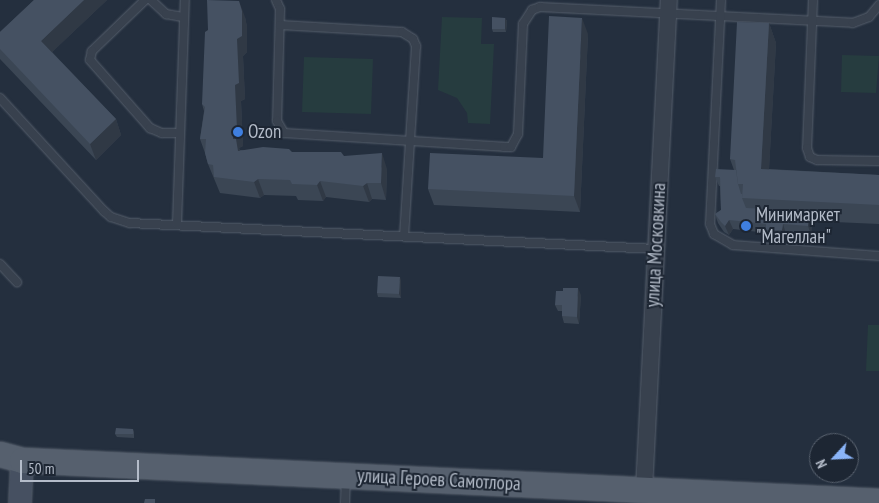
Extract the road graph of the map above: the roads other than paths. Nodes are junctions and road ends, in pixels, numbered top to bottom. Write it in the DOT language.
graph roads {
  1 [pos="145,0"];
  2 [pos="151,0"];
  3 [pos="185,0"];
  4 [pos="276,0"];
  5 [pos="721,0"];
  6 [pos="813,0"];
  7 [pos="879,5"];
  8 [pos="669,7"];
  9 [pos="720,16"];
  10 [pos="183,17"];
  11 [pos="812,22"];
  12 [pos="280,25"];
  13 [pos="0,98"];
  14 [pos="180,133"];
  15 [pos="410,140"];
  16 [pos="879,162"];
  17 [pos="177,224"];
  18 [pos="404,236"];
  19 [pos="656,249"];
  20 [pos="879,256"];
  21 [pos="0,264"];
  22 [pos="17,282"];
  23 [pos="11,457"];
  24 [pos="346,475"];
  25 [pos="644,490"];
  26 [pos="682,498"];
  27 [pos="879,501"];
  28 [pos="20,503"];
  29 [pos="344,503"];
  1 -- 14 [label="lane"];
  2 -- 10 [label="lane"];
  3 -- 10 [label="lane"];
  4 -- 12 [label="lane"];
  5 -- 9 [label="lane"];
  6 -- 11 [label="lane"];
  7 -- 11 [label="lane"];
  8 -- 9 [label="lane"];
  8 -- 15 [label="lane"];
  8 -- 19 [label="street, улица Московкина"];
  9 -- 11 [label="lane"];
  9 -- 20 [label="lane"];
  10 -- 14 [label="lane"];
  11 -- 16 [label="lane"];
  12 -- 15 [label="lane"];
  12 -- 15 [label="lane"];
  13 -- 17 [label="lane"];
  14 -- 17 [label="lane"];
  15 -- 18 [label="lane"];
  17 -- 18 [label="lane"];
  18 -- 19 [label="lane"];
  19 -- 25 [label="street, улица Московкина"];
  21 -- 22 [label="lane"];
  23 -- 24 [label="main road, улица Героев Самотлора"];
  23 -- 28 [label="main road"];
  24 -- 25 [label="main road, улица Героев Самотлора"];
  24 -- 29 [label="lane"];
  25 -- 26 [label="main road, улица Героев Самотлора"];
  26 -- 27 [label="main road, улица Героев Самотлора"];
}
